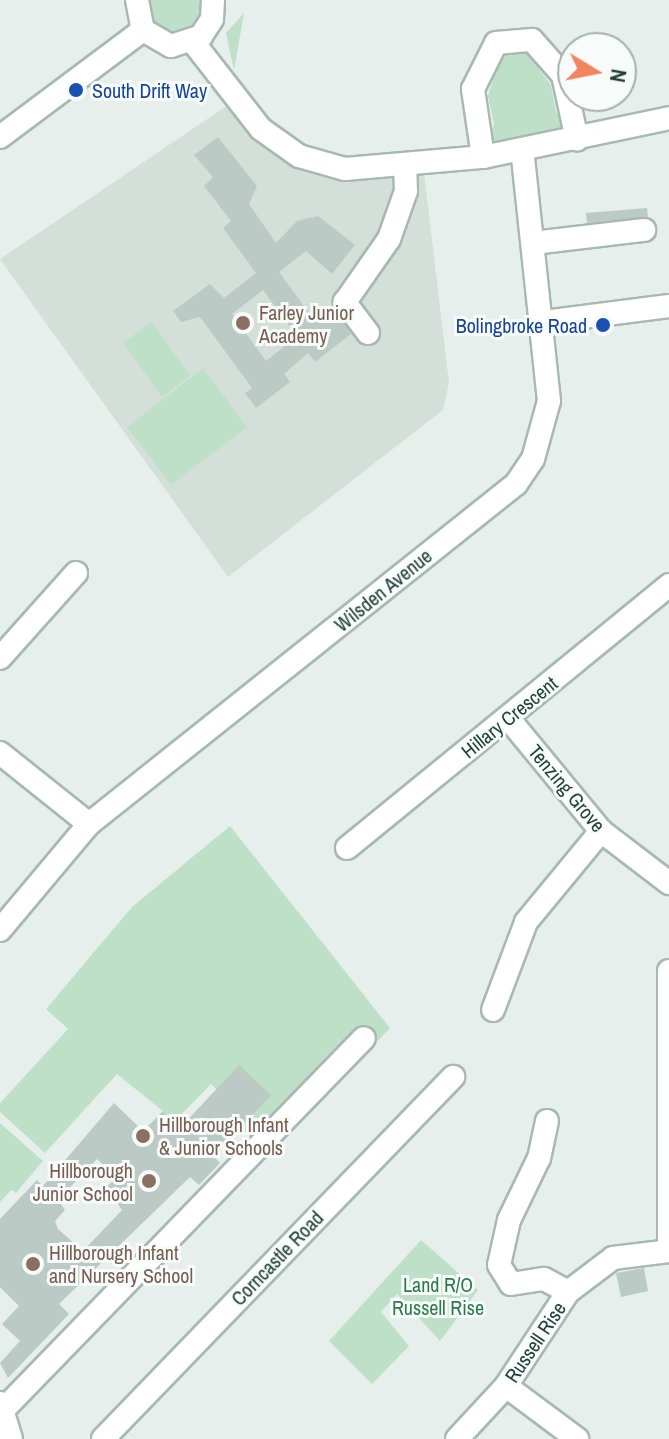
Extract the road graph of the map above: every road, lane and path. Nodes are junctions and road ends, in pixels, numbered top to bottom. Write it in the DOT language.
graph roads {
  1 [pos="137,0"];
  2 [pos="218,3"];
  3 [pos="143,30"];
  4 [pos="193,42"];
  5 [pos="669,118"];
  6 [pos="0,137"];
  7 [pos="577,140"];
  8 [pos="522,149"];
  9 [pos="483,157"];
  10 [pos="405,168"];
  11 [pos="644,230"];
  12 [pos="533,243"];
  13 [pos="669,306"];
  14 [pos="544,322"];
  15 [pos="368,333"];
  16 [pos="76,573"];
  17 [pos="669,585"];
  18 [pos="0,658"];
  19 [pos="508,718"];
  20 [pos="0,753"];
  21 [pos="89,824"];
  22 [pos="601,831"];
  23 [pos="347,848"];
  24 [pos="669,883"];
  25 [pos="0,930"];
  26 [pos="669,971"];
  27 [pos="493,1010"];
  28 [pos="364,1038"];
  29 [pos="453,1077"];
  30 [pos="547,1121"];
  31 [pos="669,1240"];
  32 [pos="669,1251"];
  33 [pos="568,1292"];
  34 [pos="506,1386"];
  35 [pos="2,1407"];
  36 [pos="11,1439"];
  37 [pos="103,1439"];
  38 [pos="457,1439"];
  39 [pos="577,1439"];
  1 -- 3 [label="street"];
  2 -- 4 [label="street"];
  3 -- 4 [label="street"];
  3 -- 6 [label="street"];
  4 -- 10 [label="street"];
  5 -- 7 [label="street"];
  7 -- 8 [label="street"];
  7 -- 9 [label="street"];
  8 -- 9 [label="street"];
  8 -- 12 [label="street, Wilsden Avenue"];
  9 -- 10 [label="street"];
  10 -- 15 [label="street"];
  11 -- 12 [label="street"];
  12 -- 14 [label="street, Wilsden Avenue"];
  13 -- 14 [label="street"];
  14 -- 21 [label="street, Wilsden Avenue"];
  16 -- 18 [label="street"];
  17 -- 19 [label="street, Hillary Crescent"];
  19 -- 22 [label="street, Tenzing Grove"];
  19 -- 23 [label="street, Hillary Crescent"];
  20 -- 21 [label="street"];
  21 -- 25 [label="street, Wilsden Avenue"];
  22 -- 24 [label="street, Tenzing Grove"];
  22 -- 27 [label="street"];
  26 -- 31 [label="street"];
  28 -- 35 [label="street"];
  29 -- 37 [label="street, Corncastle Road"];
  30 -- 33 [label="street"];
  32 -- 33 [label="street, Russell Rise"];
  33 -- 34 [label="street, Russell Rise"];
  34 -- 38 [label="street, Russell Rise"];
  34 -- 39 [label="street"];
  35 -- 36 [label="street"];
}
